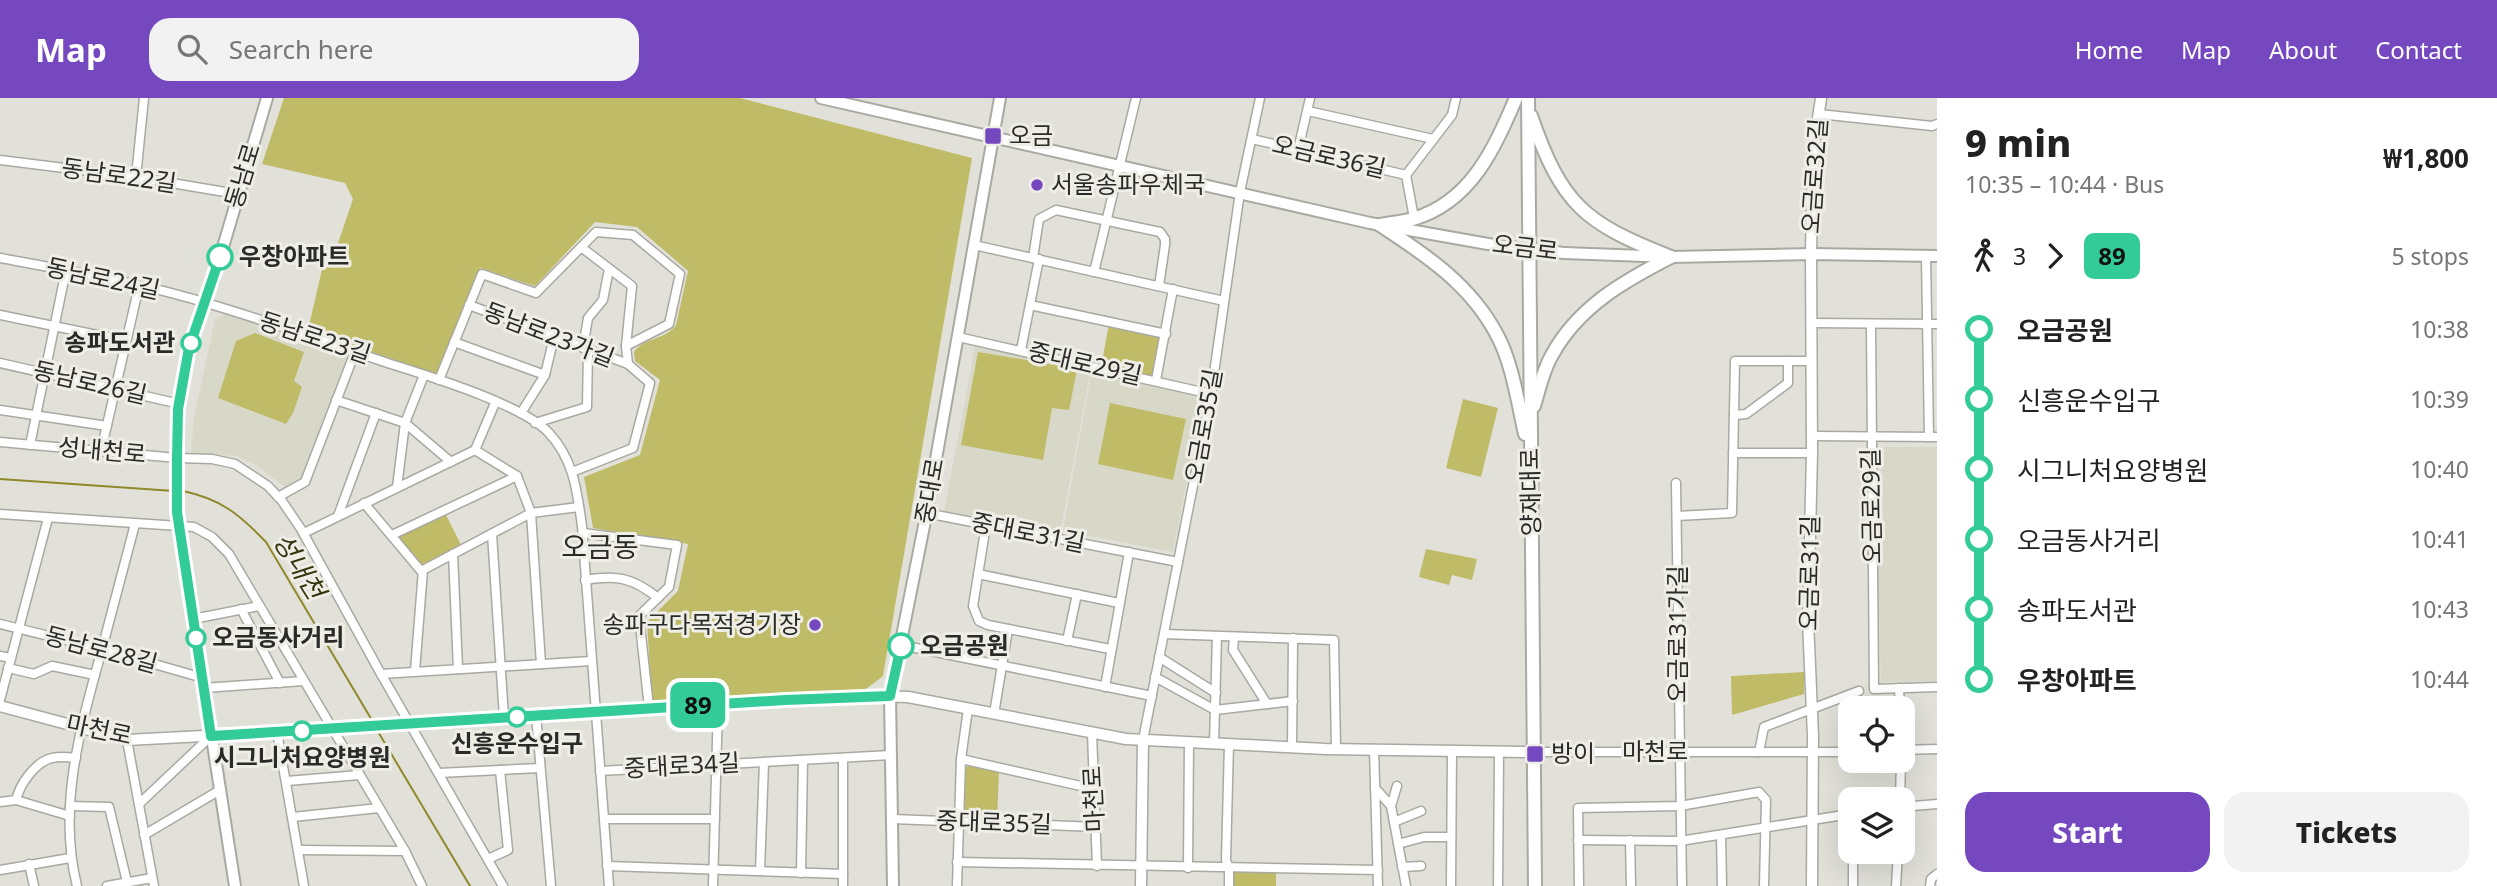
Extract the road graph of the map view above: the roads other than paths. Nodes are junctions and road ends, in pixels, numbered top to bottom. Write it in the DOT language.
graph roads {
  1 [pos="144,98"];
  2 [pos="267,98"];
  3 [pos="821,98"];
  4 [pos="1000,98"];
  5 [pos="1136,98"];
  6 [pos="1259,98"];
  7 [pos="1310,98"];
  8 [pos="1516,98"];
  9 [pos="1821,98"];
  10 [pos="1453,99"];
  11 [pos="1528,102"];
  12 [pos="867,103"];
  13 [pos="1308,111"];
  14 [pos="1819,114"];
  15 [pos="1937,124"];
  16 [pos="992,137"];
  17 [pos="1252,139"];
  18 [pos="1433,139"];
  19 [pos="1298,150"];
  20 [pos="0,160"];
  21 [pos="1120,166"];
  22 [pos="1406,175"];
  23 [pos="136,177"];
  24 [pos="1240,192"];
  25 [pos="237,194"];
  26 [pos="1414,218"];
  27 [pos="1106,220"];
  28 [pos="1380,225"];
  29 [pos="974,245"];
  30 [pos="581,247"];
  31 [pos="1811,254"];
  32 [pos="1931,256"];
  33 [pos="1671,257"];
  34 [pos="0,258"];
  35 [pos="1036,258"];
  36 [pos="609,269"];
  37 [pos="66,270"];
  38 [pos="1094,272"];
  39 [pos="139,286"];
  40 [pos="1159,286"];
  41 [pos="1173,289"];
  42 [pos="1224,301"];
  43 [pos="205,303"];
  44 [pos="469,305"];
  45 [pos="1030,305"];
  46 [pos="0,315"];
  47 [pos="1811,323"];
  48 [pos="1871,324"];
  49 [pos="1933,324"];
  50 [pos="54,326"];
  51 [pos="1166,334"];
  52 [pos="554,337"];
  53 [pos="958,337"];
  54 [pos="126,341"];
  55 [pos="454,342"];
  56 [pos="626,346"];
  57 [pos="585,349"];
  58 [pos="1021,349"];
  59 [pos="355,352"];
  60 [pos="1788,361"];
  61 [pos="1812,361"];
  62 [pos="0,363"];
  63 [pos="628,365"];
  64 [pos="46,373"];
  65 [pos="424,375"];
  66 [pos="545,375"];
  67 [pos="439,380"];
  68 [pos="1156,380"];
  69 [pos="116,389"];
  70 [pos="1211,394"];
  71 [pos="337,400"];
  72 [pos="495,403"];
  73 [pos="180,404"];
  74 [pos="0,410"];
  75 [pos="376,413"];
  76 [pos="521,413"];
  77 [pos="37,415"];
  78 [pos="1734,415"];
  79 [pos="1530,416"];
  80 [pos="405,423"];
  81 [pos="535,423"];
  82 [pos="107,426"];
  83 [pos="1812,436"];
  84 [pos="1871,437"];
  85 [pos="1933,437"];
  86 [pos="0,442"];
  87 [pos="30,445"];
  88 [pos="475,450"];
  89 [pos="101,451"];
  90 [pos="1733,453"];
  91 [pos="1812,453"];
  92 [pos="177,458"];
  93 [pos="451,461"];
  94 [pos="1531,462"];
  95 [pos="572,471"];
  96 [pos="517,476"];
  97 [pos="1676,483"];
  98 [pos="397,487"];
  99 [pos="278,497"];
  100 [pos="365,503"];
  101 [pos="579,507"];
  102 [pos="531,513"];
  103 [pos="926,513"];
  104 [pos="0,514"];
  105 [pos="338,516"];
  106 [pos="1677,516"];
  107 [pos="48,517"];
  108 [pos="135,524"];
  109 [pos="986,525"];
  110 [pos="179,527"];
  111 [pos="583,533"];
  112 [pos="303,534"];
  113 [pos="492,534"];
  114 [pos="392,536"];
  115 [pos="1129,552"];
  116 [pos="453,554"];
  117 [pos="1178,562"];
  118 [pos="422,570"];
  119 [pos="978,574"];
  120 [pos="585,580"];
  121 [pos="1077,594"];
  122 [pos="658,598"];
  123 [pos="1119,603"];
  124 [pos="259,606"];
  125 [pos="241,609"];
  126 [pos="193,619"];
  127 [pos="0,624"];
  128 [pos="18,628"];
  129 [pos="1008,629"];
  130 [pos="1164,634"];
  131 [pos="1217,636"];
  132 [pos="1234,637"];
  133 [pos="1293,638"];
  134 [pos="1067,640"];
  135 [pos="901,645"];
  136 [pos="102,649"];
  137 [pos="1110,649"];
  138 [pos="0,656"];
  139 [pos="1159,657"];
  140 [pos="11,658"];
  141 [pos="591,661"];
  142 [pos="541,664"];
  143 [pos="1002,665"];
  144 [pos="501,666"];
  145 [pos="8,668"];
  146 [pos="458,669"];
  147 [pos="415,671"];
  148 [pos="381,674"];
  149 [pos="95,675"];
  150 [pos="1156,677"];
  151 [pos="303,681"];
  152 [pos="203,683"];
  153 [pos="280,683"];
  154 [pos="1105,687"];
  155 [pos="1937,687"];
  156 [pos="1899,688"];
  157 [pos="1859,691"];
  158 [pos="1216,693"];
  159 [pos="890,696"];
  160 [pos="1152,696"];
  161 [pos="1899,696"];
  162 [pos="0,700"];
  163 [pos="1293,701"];
  164 [pos="718,704"];
  165 [pos="1267,704"];
  166 [pos="0,706"];
  167 [pos="649,708"];
  168 [pos="968,709"];
  169 [pos="1812,709"];
  170 [pos="1215,710"];
  171 [pos="596,711"];
  172 [pos="994,714"];
  173 [pos="536,715"];
  174 [pos="504,718"];
  175 [pos="408,725"];
  176 [pos="80,728"];
  177 [pos="331,729"];
  178 [pos="277,732"];
  179 [pos="1091,733"];
  180 [pos="211,736"];
  181 [pos="127,740"];
  182 [pos="1143,740"];
  183 [pos="1189,742"];
  184 [pos="1214,744"];
  185 [pos="1229,744"];
  186 [pos="1292,747"];
  187 [pos="1336,749"];
  188 [pos="1374,749"];
  189 [pos="1937,749"];
  190 [pos="1452,750"];
  191 [pos="1915,750"];
  192 [pos="1499,752"];
  193 [pos="1533,752"];
  194 [pos="1679,752"];
  195 [pos="1759,752"];
  196 [pos="1812,752"];
  197 [pos="1838,752"];
  198 [pos="891,755"];
  199 [pos="76,758"];
  200 [pos="843,758"];
  201 [pos="961,759"];
  202 [pos="803,760"];
  203 [pos="764,762"];
  204 [pos="717,764"];
  205 [pos="541,768"];
  206 [pos="500,770"];
  207 [pos="600,771"];
  208 [pos="439,773"];
  209 [pos="359,775"];
  210 [pos="286,781"];
  211 [pos="1397,786"];
  212 [pos="1375,788"];
  213 [pos="1094,789"];
  214 [pos="220,790"];
  215 [pos="16,800"];
  216 [pos="0,802"];
  217 [pos="139,804"];
  218 [pos="1937,804"];
  219 [pos="1391,806"];
  220 [pos="1680,806"];
  221 [pos="1915,806"];
  222 [pos="379,808"];
  223 [pos="70,811"];
  224 [pos="1421,811"];
  225 [pos="1838,816"];
  226 [pos="293,817"];
  227 [pos="604,819"];
  228 [pos="715,819"];
  229 [pos="893,819"];
  230 [pos="1812,820"];
  231 [pos="958,822"];
  232 [pos="1394,822"];
  233 [pos="1765,826"];
  234 [pos="1096,827"];
  235 [pos="144,835"];
  236 [pos="1721,836"];
  237 [pos="1451,838"];
  238 [pos="1578,840"];
  239 [pos="1630,840"];
  240 [pos="1680,841"];
  241 [pos="1398,844"];
  242 [pos="298,850"];
  243 [pos="405,851"];
  244 [pos="70,858"];
  245 [pos="488,859"];
  246 [pos="957,862"];
  247 [pos="29,864"];
  248 [pos="1853,864"];
  249 [pos="1897,864"];
  250 [pos="607,866"];
  251 [pos="1097,866"];
  252 [pos="1421,866"];
  253 [pos="1142,867"];
  254 [pos="1402,867"];
  255 [pos="1188,868"];
  256 [pos="1229,869"];
  257 [pos="0,870"];
  258 [pos="714,870"];
  259 [pos="1378,870"];
  260 [pos="760,871"];
  261 [pos="801,873"];
  262 [pos="843,874"];
  263 [pos="1937,874"];
  264 [pos="127,882"];
  265 [pos="153,882"];
  266 [pos="34,886"];
  267 [pos="77,886"];
  268 [pos="107,886"];
  269 [pos="235,886"];
  270 [pos="304,886"];
  271 [pos="422,886"];
  272 [pos="503,886"];
  273 [pos="551,886"];
  274 [pos="608,886"];
  275 [pos="713,886"];
  276 [pos="844,886"];
  277 [pos="893,886"];
  278 [pos="957,886"];
  279 [pos="1142,886"];
  280 [pos="1229,886"];
  281 [pos="1378,886"];
  282 [pos="1406,886"];
  283 [pos="1451,886"];
  284 [pos="1498,886"];
  285 [pos="1535,886"];
  286 [pos="1578,886"];
  287 [pos="1631,886"];
  288 [pos="1682,886"];
  289 [pos="1723,886"];
  290 [pos="1764,886"];
  291 [pos="1812,886"];
  292 [pos="1853,886"];
  293 [pos="1896,886"];
  294 [pos="1930,886"];
  1 -- 23 [label="street"];
  2 -- 25 [label="main road, 동남로"];
  3 -- 12 [label="main road, 오금로"];
  4 -- 16 [label="main road, 중대로"];
  5 -- 21 [label="street"];
  6 -- 17 [label="street, 오금로36길"];
  7 -- 13 [label="street"];
  8 -- 26 [label="main road"];
  9 -- 14 [label="street, 오금로32길"];
  10 -- 18 [label="street"];
  11 -- 33 [label="main road"];
  11 -- 79 [label="main road, 양재대로"];
  12 -- 16 [label="main road, 오금로"];
  13 -- 18 [label="street"];
  13 -- 19 [label="street"];
  14 -- 15 [label="street"];
  14 -- 31 [label="street, 오금로32길"];
  16 -- 21 [label="main road, 오금로"];
  16 -- 29 [label="main road, 중대로"];
  17 -- 19 [label="street, 오금로36길"];
  17 -- 24 [label="street, 오금로36길"];
  18 -- 22 [label="street"];
  19 -- 22 [label="street, 오금로36길"];
  20 -- 23 [label="street, 동남로22길"];
  21 -- 24 [label="main road, 오금로"];
  21 -- 27 [label="street"];
  22 -- 26 [label="street"];
  23 -- 25 [label="street, 동남로22길"];
  24 -- 28 [label="main road, 오금로"];
  24 -- 42 [label="street, 오금로35길"];
  25 -- 43 [label="main road, 동남로"];
  26 -- 28 [label="main road"];
  27 -- 35 [label="street"];
  27 -- 38 [label="street"];
  27 -- 40 [label="street"];
  28 -- 33 [label="main road, 오금로, bridge"];
  28 -- 94 [label="main road"];
  29 -- 35 [label="street"];
  29 -- 53 [label="main road, 중대로"];
  30 -- 36 [label="street, 동남로23가길"];
  30 -- 44 [label="street, 동남로23가길"];
  30 -- 56 [label="street, 동남로23가길"];
  31 -- 32 [label="main road, 오금로"];
  31 -- 33 [label="main road, 오금로"];
  31 -- 47 [label="street, 오금로31길"];
  32 -- 49 [label="street"];
  33 -- 79 [label="main road"];
  34 -- 37 [label="street, 동남로24길"];
  35 -- 38 [label="street"];
  35 -- 45 [label="street"];
  36 -- 56 [label="street, 동남로23가길"];
  36 -- 57 [label="street"];
  37 -- 39 [label="street, 동남로24길"];
  37 -- 50 [label="street"];
  38 -- 40 [label="street"];
  39 -- 43 [label="street, 동남로24길"];
  39 -- 54 [label="street"];
  40 -- 41 [label="street"];
  41 -- 42 [label="street"];
  41 -- 51 [label="street"];
  42 -- 70 [label="street, 오금로35길"];
  43 -- 59 [label="street, 동남로23길"];
  43 -- 73 [label="main road, 동남로"];
  44 -- 52 [label="street, 동남로23가길"];
  44 -- 55 [label="street, 동남로23가길"];
  45 -- 51 [label="street"];
  45 -- 58 [label="street"];
  46 -- 50 [label="street"];
  47 -- 48 [label="street"];
  47 -- 61 [label="street, 오금로31길"];
  48 -- 49 [label="street"];
  48 -- 84 [label="street, 오금로29길"];
  49 -- 85 [label="street"];
  50 -- 54 [label="street"];
  50 -- 64 [label="street"];
  51 -- 68 [label="street"];
  52 -- 57 [label="street, 동남로23가길"];
  52 -- 66 [label="street"];
  53 -- 58 [label="street, 중대로29길"];
  53 -- 103 [label="main road, 중대로"];
  54 -- 69 [label="street"];
  55 -- 66 [label="street, 동남로23가길"];
  55 -- 67 [label="street, 동남로23가길"];
  56 -- 63 [label="street, 동남로23가길"];
  57 -- 63 [label="street, 동남로23가길"];
  57 -- 81 [label="street"];
  58 -- 68 [label="street, 중대로29길"];
  59 -- 65 [label="street, 동남로23길"];
  59 -- 71 [label="street"];
  60 -- 61 [label="street"];
  60 -- 78 [label="street"];
  60 -- 78 [label="street"];
  61 -- 83 [label="street, 오금로31길"];
  62 -- 64 [label="street, 동남로26길"];
  63 -- 95 [label="street, 동남로23가길"];
  64 -- 69 [label="street, 동남로26길"];
  64 -- 77 [label="street"];
  65 -- 67 [label="street, 동남로23길"];
  65 -- 80 [label="street"];
  66 -- 76 [label="street"];
  67 -- 72 [label="street, 동남로23길"];
  68 -- 70 [label="street, 중대로29길"];
  69 -- 73 [label="street, 동남로26길"];
  69 -- 82 [label="street"];
  70 -- 117 [label="street, 오금로35길"];
  71 -- 75 [label="street"];
  71 -- 99 [label="street"];
  72 -- 76 [label="street, 동남로23길"];
  72 -- 88 [label="street"];
  73 -- 92 [label="main road, 동남로"];
  74 -- 77 [label="street"];
  75 -- 80 [label="street"];
  75 -- 105 [label="street"];
  76 -- 81 [label="street, 동남로23길"];
  77 -- 82 [label="street"];
  77 -- 87 [label="street"];
  78 -- 90 [label="street"];
  79 -- 94 [label="main road, 양재대로"];
  80 -- 93 [label="street"];
  80 -- 98 [label="street"];
  81 -- 95 [label="street, 동남로23길"];
  82 -- 89 [label="street"];
  83 -- 84 [label="street"];
  83 -- 91 [label="street, 오금로31길"];
  84 -- 85 [label="street"];
  84 -- 156 [label="street, 오금로29길"];
  86 -- 87 [label="street, 성내천로"];
  87 -- 89 [label="street, 성내천로"];
  88 -- 93 [label="street"];
  88 -- 96 [label="street"];
  89 -- 92 [label="street, 성내천로"];
  90 -- 91 [label="street"];
  90 -- 106 [label="street"];
  91 -- 169 [label="street, 오금로31길"];
  92 -- 99 [label="street, 성내천로"];
  92 -- 110 [label="main road, 동남로"];
  93 -- 98 [label="street"];
  94 -- 193 [label="main road, 양재대로"];
  95 -- 101 [label="street, 동남로23길"];
  96 -- 102 [label="street"];
  96 -- 114 [label="street"];
  97 -- 106 [label="street, 오금로31가길"];
  98 -- 100 [label="street"];
  99 -- 112 [label="street, 성내천로"];
  100 -- 105 [label="street"];
  100 -- 114 [label="street"];
  101 -- 102 [label="street"];
  101 -- 111 [label="street, 동남로23길"];
  102 -- 113 [label="street"];
  102 -- 142 [label="street"];
  103 -- 109 [label="street, 중대로31길"];
  103 -- 135 [label="main road, 중대로"];
  104 -- 107 [label="street"];
  105 -- 112 [label="street"];
  106 -- 194 [label="street, 오금로31가길"];
  107 -- 108 [label="street"];
  107 -- 128 [label="street"];
  108 -- 110 [label="street"];
  108 -- 136 [label="street"];
  109 -- 115 [label="street, 중대로31길"];
  109 -- 119 [label="street"];
  110 -- 124 [label="street"];
  110 -- 126 [label="main road"];
  111 -- 120 [label="street, 동남로23길"];
  111 -- 122 [label="street"];
  112 -- 148 [label="street, 성내천로"];
  113 -- 116 [label="street"];
  113 -- 144 [label="street"];
  114 -- 118 [label="street"];
  115 -- 117 [label="street, 중대로31길"];
  115 -- 123 [label="street"];
  116 -- 118 [label="street"];
  116 -- 146 [label="street"];
  117 -- 130 [label="street, 오금로35길"];
  118 -- 147 [label="street"];
  119 -- 121 [label="street"];
  119 -- 129 [label="street"];
  120 -- 122 [label="street"];
  120 -- 141 [label="street, 동남로23길"];
  121 -- 123 [label="street"];
  121 -- 134 [label="street"];
  122 -- 167 [label="street"];
  123 -- 137 [label="street"];
  124 -- 125 [label="street"];
  124 -- 151 [label="street"];
  125 -- 126 [label="street"];
  125 -- 153 [label="street"];
  126 -- 152 [label="main road"];
  127 -- 128 [label="street, 동남로28길"];
  128 -- 136 [label="street, 동남로28길"];
  128 -- 140 [label="street"];
  129 -- 134 [label="street"];
  129 -- 143 [label="street"];
  130 -- 131 [label="street"];
  130 -- 139 [label="street, 오금로35길"];
  131 -- 132 [label="street"];
  131 -- 158 [label="street"];
  132 -- 133 [label="street"];
  132 -- 165 [label="street"];
  133 -- 163 [label="street"];
  133 -- 187 [label="street"];
  134 -- 137 [label="street"];
  135 -- 143 [label="street"];
  135 -- 159 [label="main road, 중대로"];
  136 -- 149 [label="street"];
  136 -- 152 [label="street, 동남로28길"];
  137 -- 154 [label="street"];
  138 -- 140 [label="street"];
  139 -- 150 [label="street, 오금로35길"];
  139 -- 158 [label="street"];
  140 -- 145 [label="street"];
  141 -- 142 [label="street"];
  141 -- 171 [label="street, 동남로23길"];
  142 -- 144 [label="street"];
  143 -- 154 [label="street"];
  143 -- 172 [label="street"];
  144 -- 146 [label="street"];
  144 -- 174 [label="street"];
  145 -- 149 [label="street"];
  145 -- 162 [label="street"];
  146 -- 147 [label="street"];
  147 -- 148 [label="street"];
  148 -- 175 [label="street, 성내천로"];
  149 -- 176 [label="street"];
  150 -- 160 [label="street, 오금로35길"];
  150 -- 170 [label="street"];
  151 -- 153 [label="street"];
  151 -- 177 [label="street"];
  152 -- 153 [label="street"];
  152 -- 180 [label="main road"];
  154 -- 160 [label="street"];
  155 -- 156 [label="street"];
  156 -- 161 [label="street"];
  157 -- 169 [label="street"];
  158 -- 170 [label="street"];
  159 -- 164 [label="street, 마천로"];
  159 -- 168 [label="street, 마천로"];
  159 -- 198 [label="main road, 중대로"];
  160 -- 182 [label="street, 오금로35길"];
  163 -- 165 [label="street"];
  163 -- 186 [label="street"];
  164 -- 167 [label="street, 마천로"];
  164 -- 204 [label="street"];
  165 -- 170 [label="street"];
  166 -- 176 [label="street, 마천로"];
  167 -- 171 [label="street, 마천로"];
  168 -- 172 [label="street, 마천로"];
  168 -- 201 [label="street"];
  169 -- 195 [label="street"];
  169 -- 196 [label="street, 오금로31길"];
  170 -- 184 [label="street"];
  171 -- 173 [label="street, 마천로"];
  171 -- 207 [label="street, 동남로23길"];
  172 -- 179 [label="street, 마천로"];
  173 -- 174 [label="street, 마천로"];
  173 -- 205 [label="street"];
  174 -- 175 [label="street, 마천로"];
  175 -- 177 [label="street, 마천로"];
  175 -- 208 [label="street, 성내천로"];
  176 -- 181 [label="street, 마천로"];
  176 -- 199 [label="street"];
  177 -- 178 [label="street, 마천로"];
  177 -- 209 [label="street"];
  178 -- 180 [label="street, 마천로"];
  178 -- 210 [label="street"];
  179 -- 182 [label="street, 마천로"];
  179 -- 213 [label="street, 마천로"];
  180 -- 181 [label="street, 마천로"];
  180 -- 214 [label="main road"];
  180 -- 217 [label="street"];
  181 -- 217 [label="street"];
  182 -- 183 [label="street, 마천로"];
  182 -- 253 [label="street"];
  183 -- 184 [label="street, 마천로"];
  183 -- 255 [label="street"];
  184 -- 185 [label="street, 마천로"];
  185 -- 186 [label="street, 마천로"];
  185 -- 256 [label="street"];
  186 -- 187 [label="street, 마천로"];
  187 -- 188 [label="street, 마천로"];
  188 -- 190 [label="street, 마천로"];
  188 -- 212 [label="street"];
  189 -- 191 [label="street"];
  190 -- 192 [label="street, 마천로"];
  190 -- 237 [label="street"];
  192 -- 193 [label="street, 마천로"];
  192 -- 284 [label="street"];
  193 -- 194 [label="street, 마천로"];
  193 -- 285 [label="main road, 양재대로"];
  194 -- 195 [label="street, 마천로"];
  194 -- 220 [label="street, 오금로31가길"];
  195 -- 196 [label="street, 마천로"];
  196 -- 197 [label="street, 마천로"];
  196 -- 230 [label="street, 오금로31길"];
  198 -- 200 [label="street, 중대로34길"];
  198 -- 229 [label="main road, 중대로"];
  199 -- 215 [label="street"];
  199 -- 223 [label="street"];
  200 -- 202 [label="street, 중대로34길"];
  200 -- 262 [label="street"];
  201 -- 213 [label="street"];
  201 -- 231 [label="street"];
  202 -- 203 [label="street, 중대로34길"];
  202 -- 261 [label="street"];
  203 -- 204 [label="street, 중대로34길"];
  203 -- 260 [label="street, 중대로34길"];
  204 -- 207 [label="street, 중대로34길"];
  204 -- 228 [label="street"];
  205 -- 206 [label="street"];
  205 -- 273 [label="street"];
  206 -- 208 [label="street"];
  206 -- 245 [label="street"];
  207 -- 227 [label="street, 동남로23길"];
  208 -- 245 [label="street, 성내천로"];
  209 -- 210 [label="street"];
  209 -- 222 [label="street"];
  210 -- 226 [label="street"];
  211 -- 219 [label="street"];
  212 -- 219 [label="street"];
  212 -- 259 [label="street"];
  213 -- 234 [label="street, 마천로"];
  214 -- 235 [label="street"];
  214 -- 269 [label="main road"];
  215 -- 216 [label="street"];
  215 -- 223 [label="street"];
  217 -- 235 [label="street"];
  218 -- 221 [label="street"];
  219 -- 232 [label="street"];
  220 -- 233 [label="street"];
  220 -- 238 [label="street"];
  220 -- 240 [label="street, 오금로31가길"];
  222 -- 226 [label="street"];
  222 -- 243 [label="street"];
  223 -- 244 [label="street"];
  223 -- 264 [label="street"];
  224 -- 232 [label="street"];
  225 -- 230 [label="street"];
  226 -- 242 [label="street"];
  227 -- 228 [label="street"];
  227 -- 250 [label="street, 동남로23길"];
  228 -- 258 [label="street"];
  229 -- 231 [label="street, 중대로35길"];
  229 -- 277 [label="main road, 중대로"];
  230 -- 233 [label="street"];
  230 -- 291 [label="street, 오금로31길"];
  231 -- 234 [label="street, 중대로35길"];
  231 -- 246 [label="street"];
  232 -- 241 [label="street"];
  233 -- 236 [label="street"];
  233 -- 290 [label="street"];
  234 -- 251 [label="street, 마천로"];
  235 -- 265 [label="street"];
  236 -- 240 [label="street"];
  236 -- 289 [label="street"];
  237 -- 241 [label="street"];
  237 -- 283 [label="street"];
  238 -- 239 [label="street"];
  238 -- 286 [label="street"];
  239 -- 240 [label="street"];
  239 -- 287 [label="street"];
  240 -- 288 [label="street, 오금로31가길"];
  241 -- 254 [label="street"];
  242 -- 243 [label="street"];
  242 -- 270 [label="street"];
  243 -- 271 [label="street"];
  244 -- 247 [label="street"];
  244 -- 267 [label="street"];
  245 -- 272 [label="street, 성내천로"];
  246 -- 251 [label="street"];
  246 -- 278 [label="street"];
  247 -- 257 [label="street"];
  247 -- 266 [label="street"];
  248 -- 292 [label="street"];
  249 -- 293 [label="street"];
  250 -- 258 [label="street"];
  250 -- 274 [label="street, 동남로23길"];
  251 -- 253 [label="street"];
  252 -- 254 [label="street"];
  253 -- 255 [label="street"];
  253 -- 279 [label="street"];
  254 -- 282 [label="street"];
  255 -- 256 [label="street"];
  256 -- 259 [label="street"];
  256 -- 280 [label="street"];
  258 -- 260 [label="street"];
  258 -- 275 [label="street"];
  259 -- 281 [label="street"];
  260 -- 261 [label="street"];
  261 -- 262 [label="street"];
  262 -- 276 [label="street"];
  263 -- 294 [label="street"];
  264 -- 265 [label="street"];
  264 -- 268 [label="street"];
}
